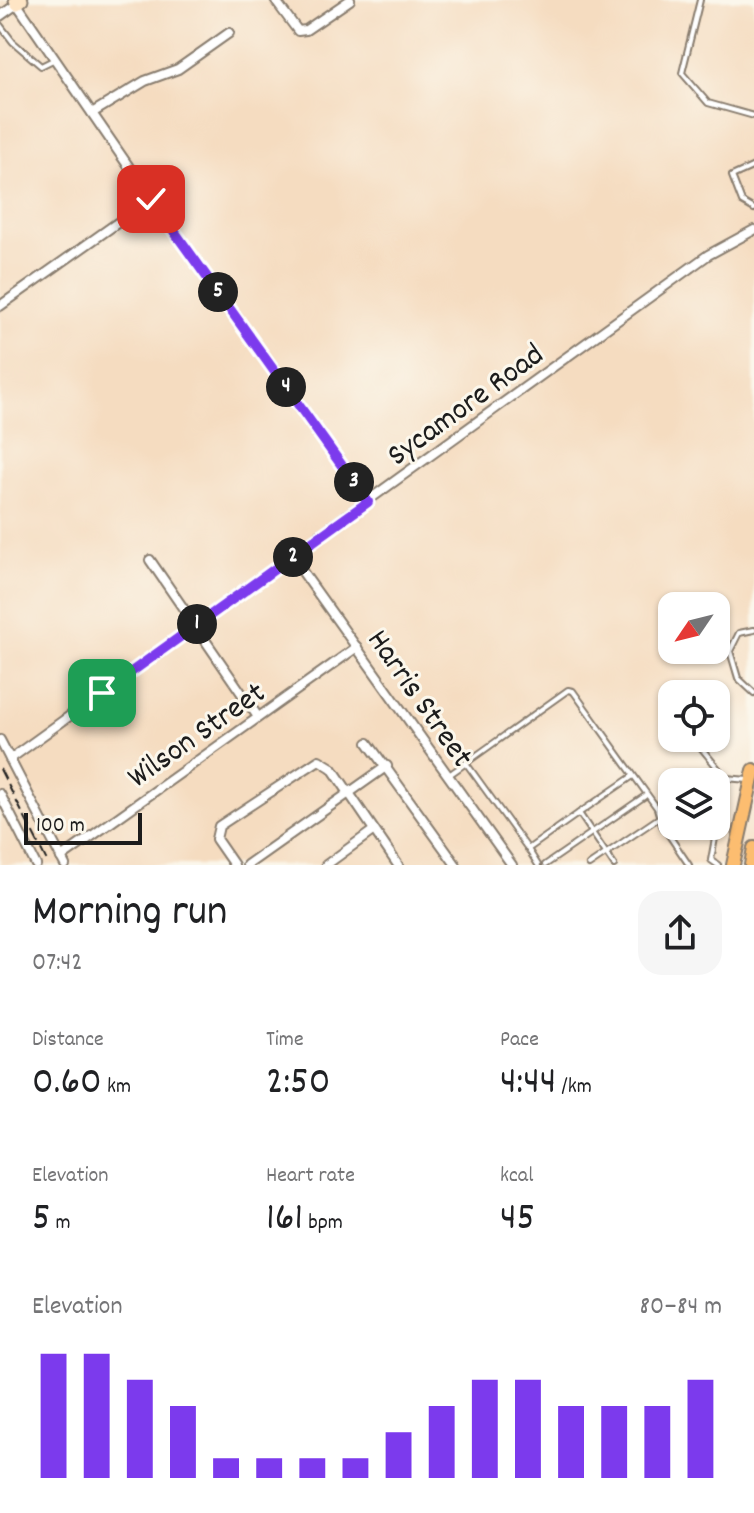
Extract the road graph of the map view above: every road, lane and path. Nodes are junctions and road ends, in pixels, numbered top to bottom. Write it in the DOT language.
graph roads {
  1 [pos="275,0"];
  2 [pos="350,0"];
  3 [pos="700,0"];
  4 [pos="18,1"];
  5 [pos="0,16"];
  6 [pos="0,25"];
  7 [pos="229,33"];
  8 [pos="55,59"];
  9 [pos="92,113"];
  10 [pos="754,116"];
  11 [pos="754,166"];
  12 [pos="151,199"];
  13 [pos="754,208"];
  14 [pos="754,230"];
  15 [pos="0,306"];
  16 [pos="368,502"];
  17 [pos="292,557"];
  18 [pos="150,560"];
  19 [pos="195,626"];
  20 [pos="754,630"];
  21 [pos="357,647"];
  22 [pos="754,693"];
  23 [pos="258,717"];
  24 [pos="0,740"];
  25 [pos="368,743"];
  26 [pos="705,752"];
  27 [pos="10,759"];
  28 [pos="466,763"];
  29 [pos="387,766"];
  30 [pos="718,768"];
  31 [pos="448,776"];
  32 [pos="633,776"];
  33 [pos="753,777"];
  34 [pos="730,778"];
  35 [pos="349,793"];
  36 [pos="0,794"];
  37 [pos="646,795"];
  38 [pos="579,813"];
  39 [pos="658,814"];
  40 [pos="658,818"];
  41 [pos="374,830"];
  42 [pos="592,833"];
  43 [pos="674,840"];
  44 [pos="715,840"];
  45 [pos="754,848"];
  46 [pos="528,849"];
  47 [pos="606,853"];
  48 [pos="63,861"];
  49 [pos="36,865"];
  50 [pos="234,865"];
  51 [pos="247,865"];
  52 [pos="326,865"];
  53 [pos="398,865"];
  54 [pos="456,865"];
  55 [pos="512,865"];
  56 [pos="538,865"];
  57 [pos="545,865"];
  58 [pos="589,865"];
  59 [pos="614,865"];
  60 [pos="689,865"];
  61 [pos="718,865"];
  62 [pos="733,865"];
  63 [pos="751,865"];
  1 -- 2 [label="street"];
  3 -- 10 [label="lane"];
  4 -- 5 [label="street"];
  4 -- 8 [label="street"];
  6 -- 8 [label="lane"];
  7 -- 9 [label="street"];
  8 -- 9 [label="street"];
  9 -- 12 [label="street"];
  11 -- 13 [label="lane"];
  12 -- 15 [label="street"];
  12 -- 16 [label="street"];
  14 -- 16 [label="street, Sycamore Road"];
  16 -- 17 [label="street, Sycamore Road"];
  17 -- 19 [label="street, Sycamore Road"];
  17 -- 21 [label="street, Harris Street"];
  18 -- 19 [label="street"];
  19 -- 23 [label="street"];
  19 -- 27 [label="street, Sycamore Road"];
  20 -- 22 [label="lane"];
  21 -- 23 [label="street, Wilson Street"];
  21 -- 31 [label="street, Harris Street"];
  23 -- 48 [label="street, Wilson Street"];
  24 -- 27 [label="street"];
  25 -- 29 [label="street"];
  26 -- 30 [label="lane"];
  27 -- 48 [label="street"];
  28 -- 31 [label="lane"];
  28 -- 32 [label="lane"];
  28 -- 46 [label="lane"];
  29 -- 35 [label="street"];
  29 -- 54 [label="street"];
  31 -- 55 [label="street, Harris Street"];
  32 -- 37 [label="lane"];
  32 -- 38 [label="lane"];
  33 -- 34 [label="lane"];
  33 -- 62 [label="main road"];
  35 -- 41 [label="street"];
  35 -- 50 [label="street"];
  35 -- 51 [label="street"];
  36 -- 49 [label="street"];
  37 -- 39 [label="lane"];
  37 -- 42 [label="lane"];
  38 -- 42 [label="lane"];
  38 -- 46 [label="lane"];
  40 -- 47 [label="lane"];
  41 -- 52 [label="street"];
  41 -- 53 [label="street"];
  42 -- 47 [label="lane"];
  42 -- 57 [label="lane"];
  43 -- 60 [label="lane"];
  44 -- 61 [label="lane"];
  45 -- 63 [label="main road"];
  46 -- 56 [label="lane"];
  47 -- 58 [label="lane"];
  47 -- 59 [label="lane"];
}
